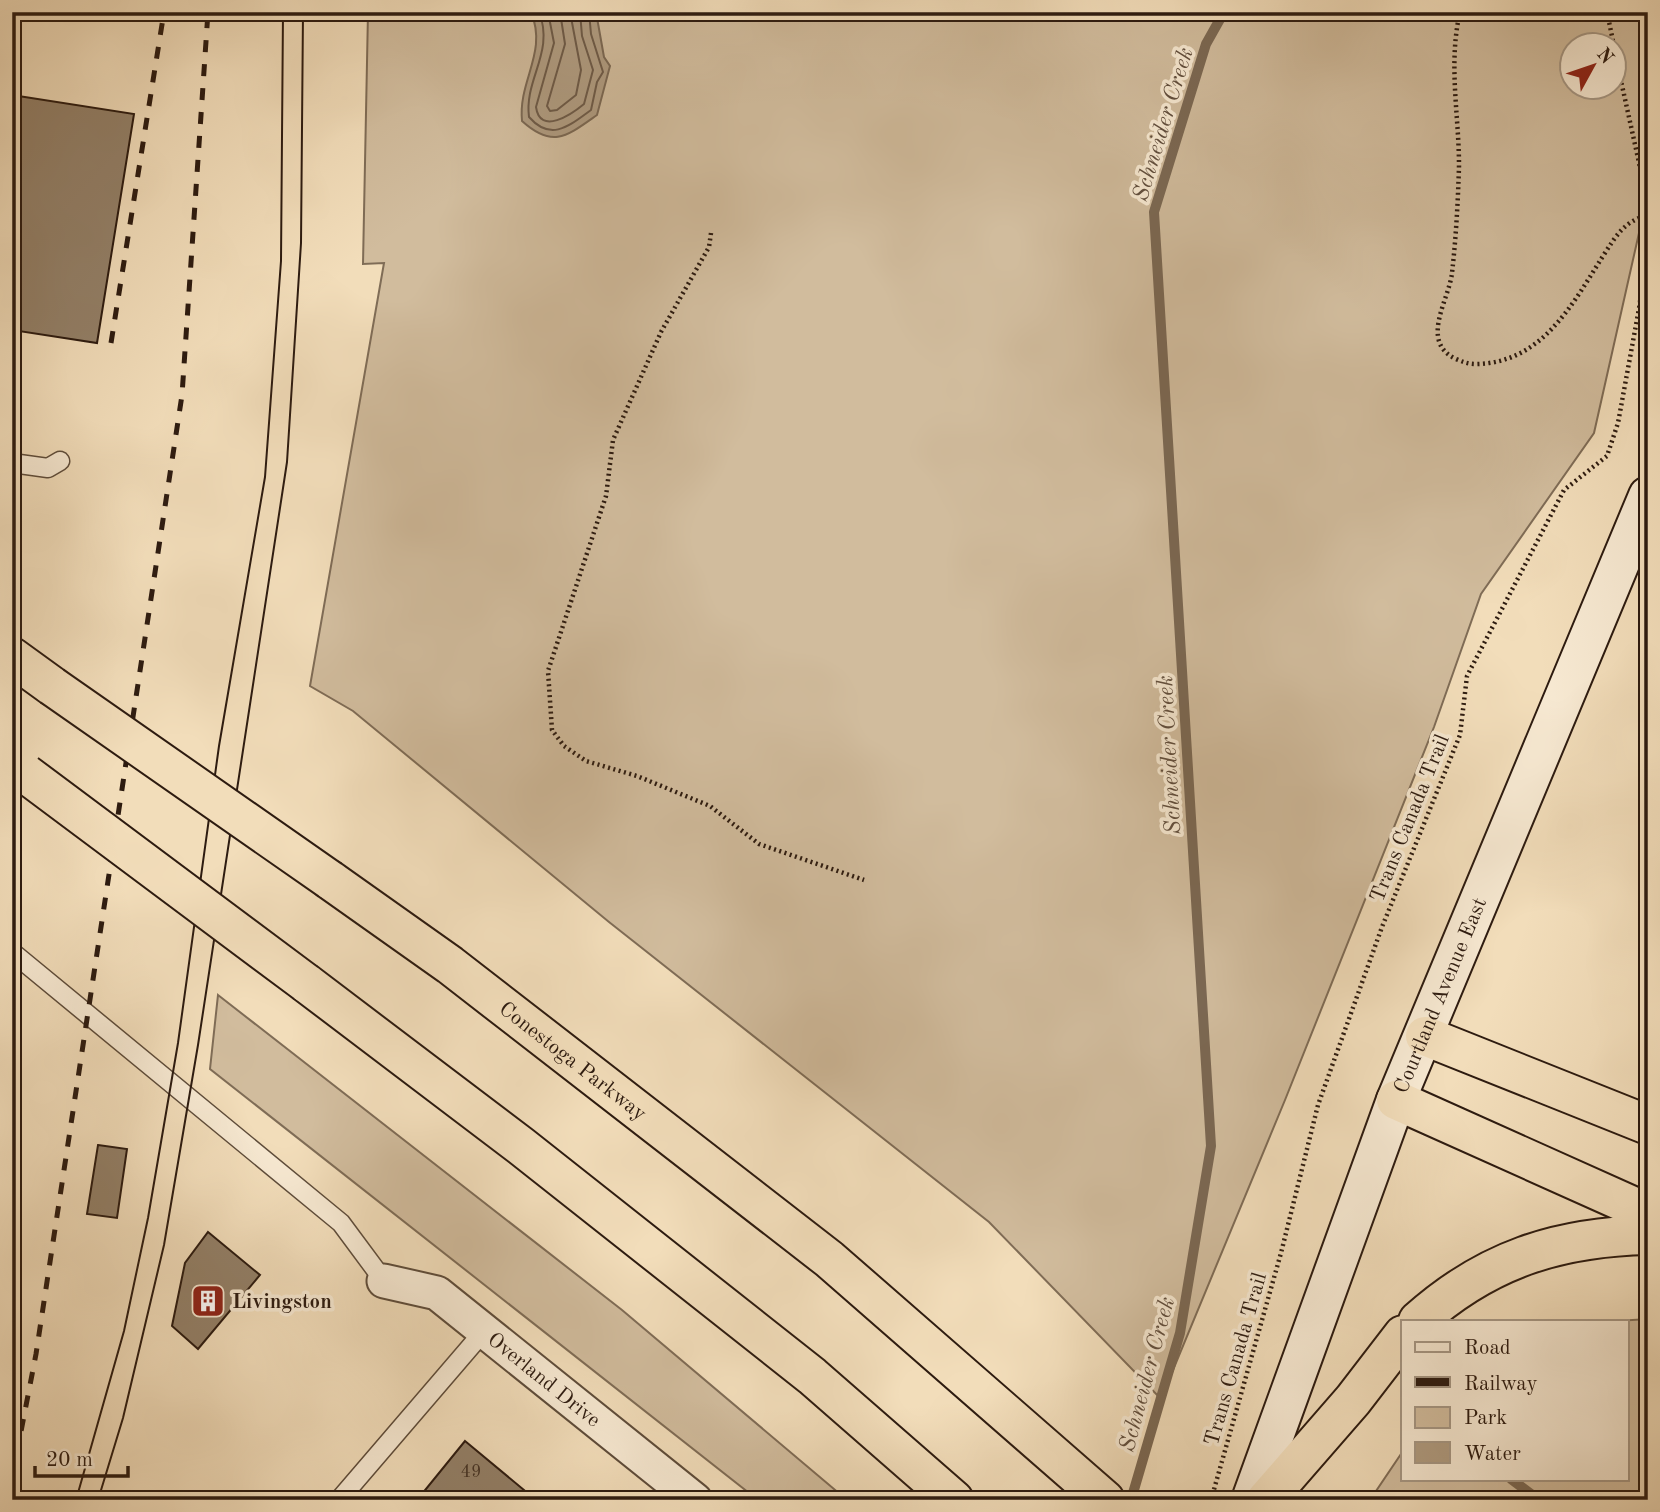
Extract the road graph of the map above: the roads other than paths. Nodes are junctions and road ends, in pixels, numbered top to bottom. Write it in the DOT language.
graph roads {
  1 [pos="60,461"];
  2 [pos="12,463"];
  3 [pos="1648,496"];
  4 [pos="12,657"];
  5 [pos="19,770"];
  6 [pos="12,952"];
  7 [pos="1425,1036"];
  8 [pos="1396,1100"];
  9 [pos="1648,1125"];
  10 [pos="1648,1213"];
  11 [pos="1648,1235"];
  12 [pos="384,1281"];
  13 [pos="1419,1320"];
  14 [pos="484,1331"];
  15 [pos="1401,1338"];
  16 [pos="1056,1455"];
  17 [pos="339,1500"];
  18 [pos="695,1500"];
  19 [pos="954,1500"];
  20 [pos="1105,1500"];
  21 [pos="1115,1500"];
  22 [pos="1251,1500"];
  23 [pos="1266,1500"];
  1 -- 2 [label="lane"];
  3 -- 7 [label="main road, Courtland Avenue East"];
  4 -- 16 [label="highway, Conestoga Parkway, bridge"];
  5 -- 19 [label="highway, bridge"];
  6 -- 12 [label="lane"];
  7 -- 8 [label="main road, Courtland Avenue East"];
  7 -- 9 [label="highway"];
  8 -- 10 [label="highway"];
  8 -- 22 [label="main road, Courtland Avenue East"];
  11 -- 13 [label="highway"];
  12 -- 14 [label="street, Overland Drive"];
  14 -- 17 [label="lane"];
  14 -- 18 [label="street, Overland Drive"];
  15 -- 23 [label="highway"];
  16 -- 20 [label="highway, Conestoga Parkway"];
  16 -- 21 [label="highway"];
}
